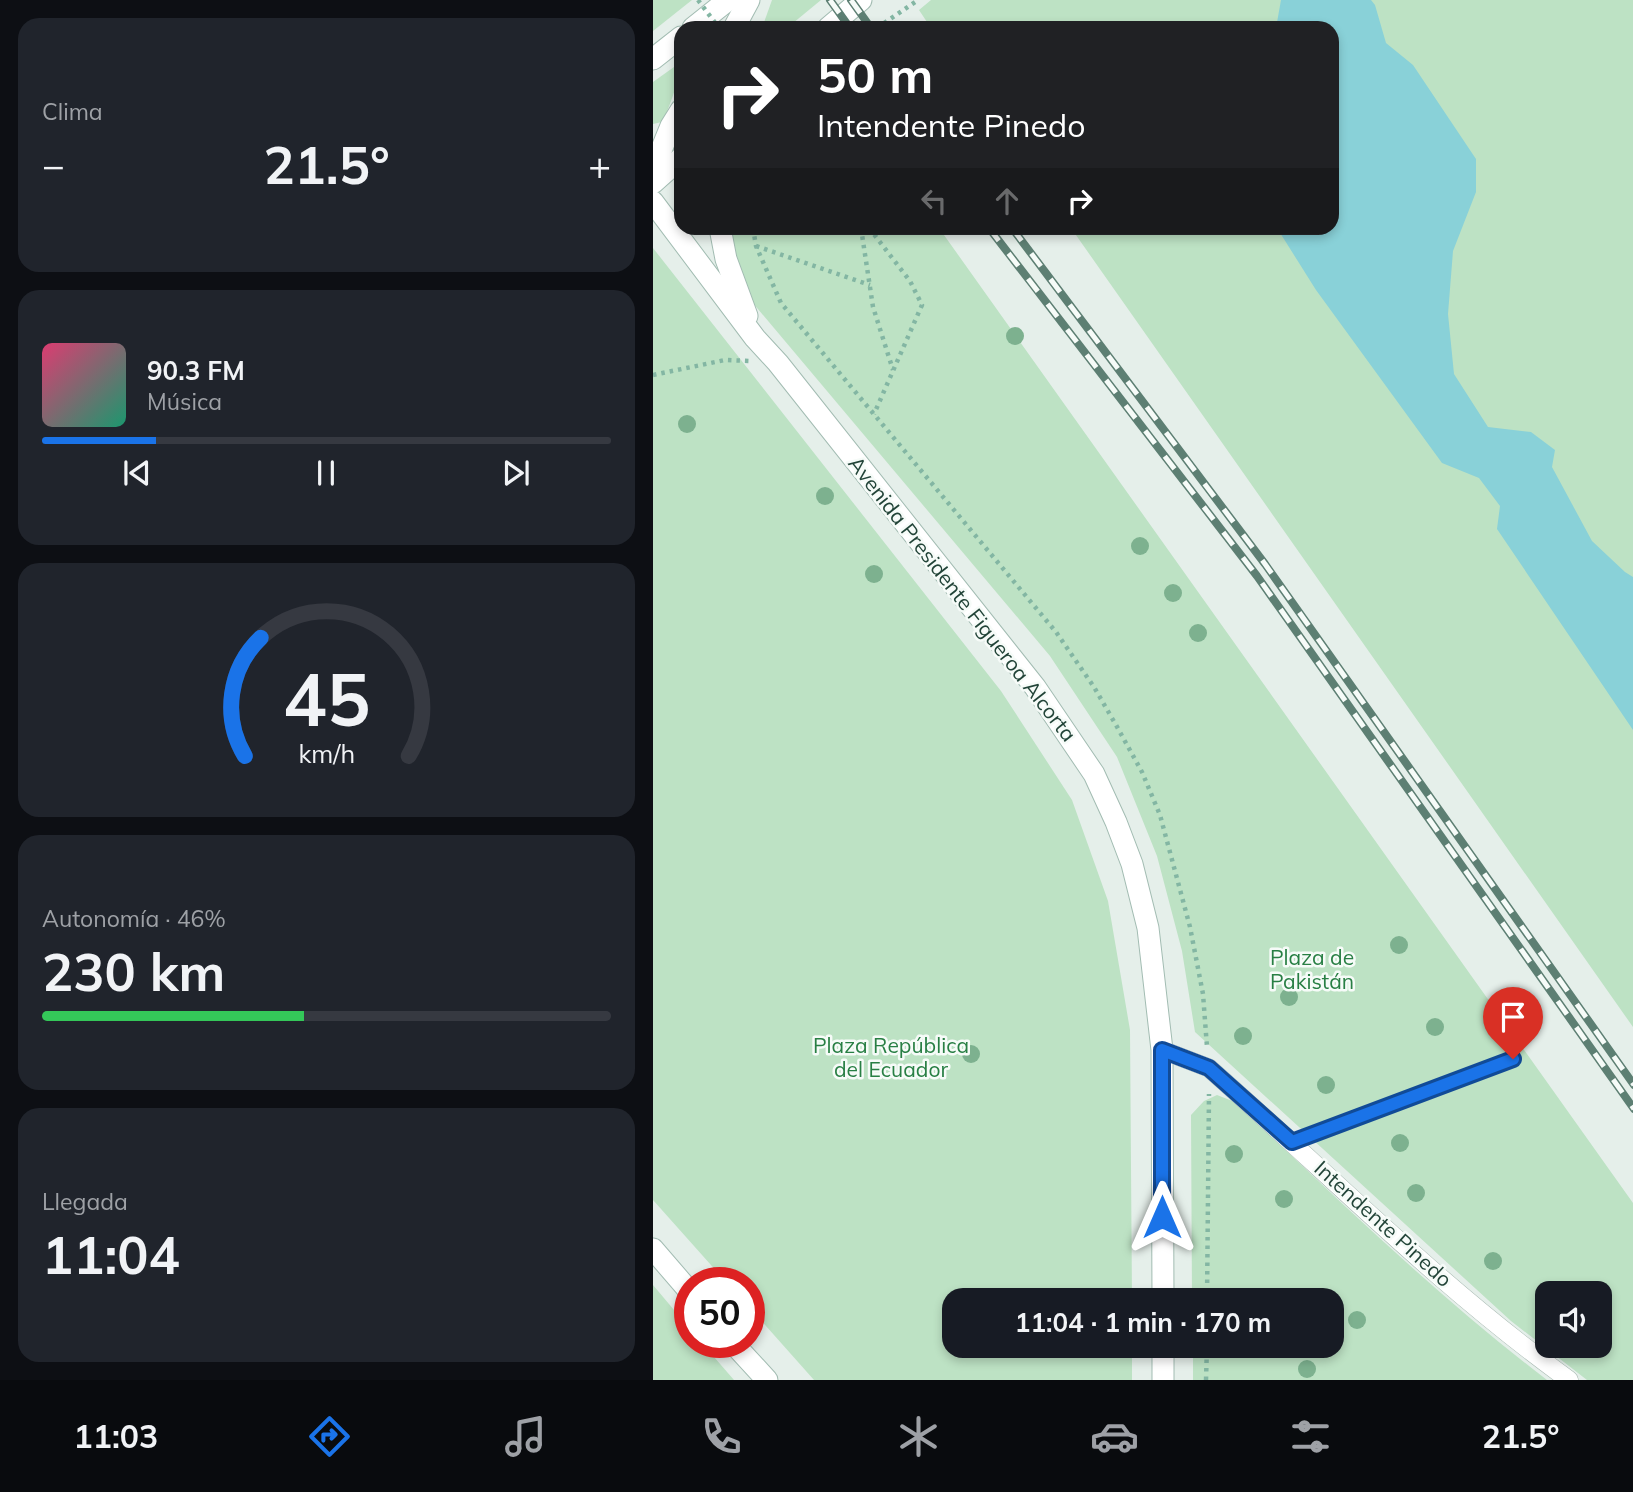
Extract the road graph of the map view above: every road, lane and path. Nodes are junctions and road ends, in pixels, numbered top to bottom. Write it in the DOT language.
graph roads {
  1 [pos="698,0"];
  2 [pos="728,0"];
  3 [pos="749,0"];
  4 [pos="861,0"];
  5 [pos="918,0"];
  6 [pos="702,21"];
  7 [pos="714,21"];
  8 [pos="738,21"];
  9 [pos="836,21"];
  10 [pos="888,21"];
  11 [pos="674,42"];
  12 [pos="653,59"];
  13 [pos="674,121"];
  14 [pos="674,164"];
  15 [pos="653,170"];
  16 [pos="653,183"];
  17 [pos="653,202"];
  18 [pos="674,230"];
  19 [pos="678,235"];
  20 [pos="721,235"];
  21 [pos="862,235"];
  22 [pos="874,235"];
  23 [pos="756,246"];
  24 [pos="870,285"];
  25 [pos="755,338"];
  26 [pos="778,363"];
  27 [pos="893,370"];
  28 [pos="653,375"];
  29 [pos="874,414"];
  30 [pos="1162,1050"];
  31 [pos="1513,1059"];
  32 [pos="1292,1142"];
  33 [pos="653,1249"];
  34 [pos="674,1273"];
  35 [pos="1163,1288"];
  36 [pos="747,1358"];
  37 [pos="1163,1358"];
  38 [pos="1207,1358"];
  39 [pos="767,1380"];
  40 [pos="1163,1380"];
  41 [pos="1206,1380"];
  42 [pos="1569,1380"];
  1 -- 7 [label="path, bridge"];
  2 -- 6 [label="main road"];
  3 -- 8 [label="main road"];
  4 -- 9 [label="main road"];
  5 -- 10 [label="path"];
  11 -- 12 [label="main road"];
  13 -- 15 [label="main road"];
  14 -- 16 [label="main road"];
  17 -- 18 [label="main road, Avenida Presidente Figueroa Alcorta"];
  19 -- 25 [label="main road, Avenida Presidente Figueroa Alcorta"];
  20 -- 25 [label="main road"];
  21 -- 24 [label="path"];
  22 -- 27 [label="path"];
  23 -- 24 [label="path"];
  24 -- 27 [label="path"];
  25 -- 26 [label="main road, Avenida Presidente Figueroa Alcorta"];
  26 -- 28 [label="path"];
  26 -- 30 [label="main road, Avenida Presidente Figueroa Alcorta"];
  27 -- 29 [label="path"];
  30 -- 32 [label="street, Intendente Pinedo"];
  30 -- 35 [label="main road, Avenida Presidente Figueroa Alcorta"];
  31 -- 32 [label="lane"];
  32 -- 42 [label="street, Intendente Pinedo"];
  33 -- 34 [label="main road"];
  36 -- 39 [label="main road"];
  37 -- 40 [label="main road"];
  38 -- 41 [label="path"];
}
